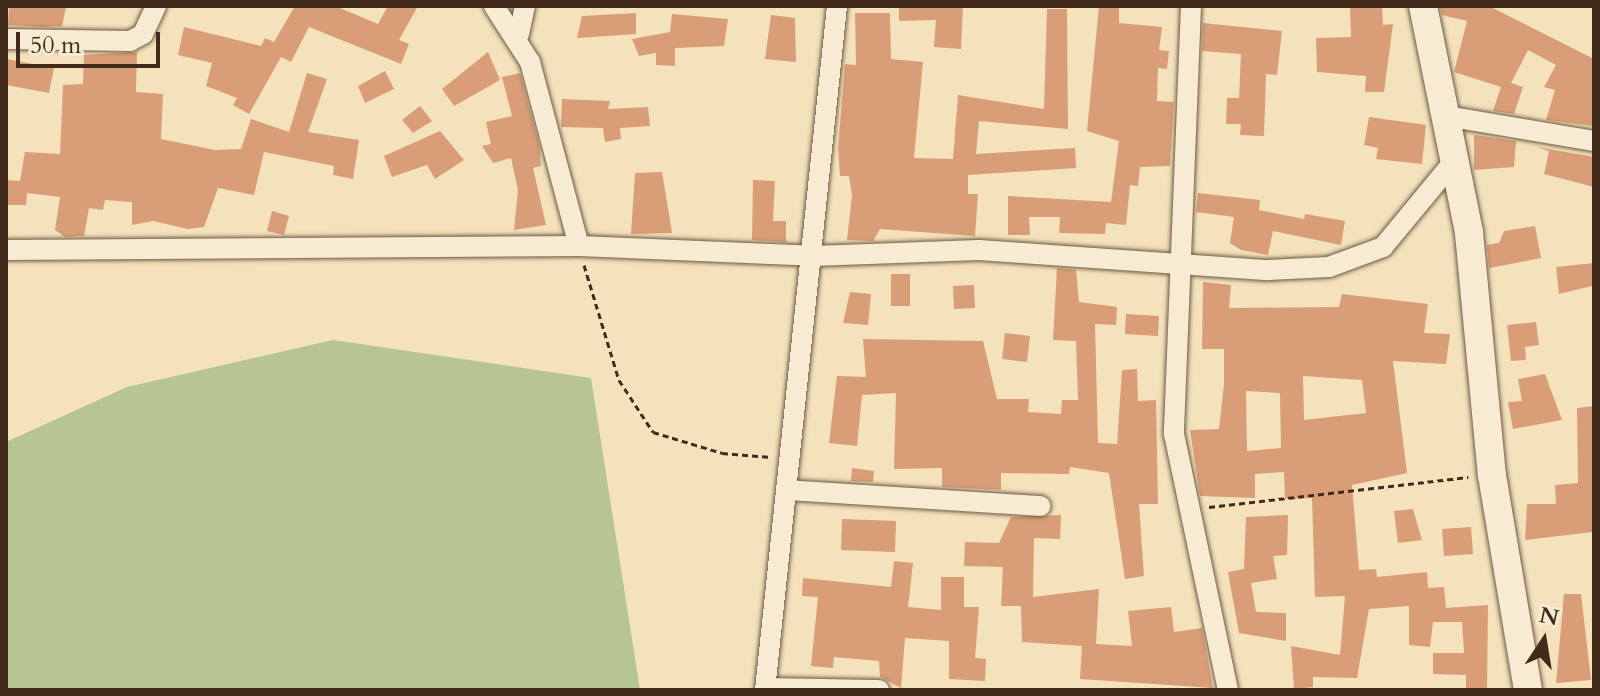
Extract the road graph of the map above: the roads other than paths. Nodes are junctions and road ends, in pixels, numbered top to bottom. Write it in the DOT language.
graph roads {
  1 [pos="156,6"];
  2 [pos="494,6"];
  3 [pos="525,6"];
  4 [pos="837,6"];
  5 [pos="1191,6"];
  6 [pos="1423,6"];
  7 [pos="519,34"];
  8 [pos="6,39"];
  9 [pos="1446,116"];
  10 [pos="1594,141"];
  11 [pos="1455,160"];
  12 [pos="579,246"];
  13 [pos="6,250"];
  14 [pos="813,256"];
  15 [pos="1179,263"];
  16 [pos="786,490"];
  17 [pos="1040,506"];
  18 [pos="765,689"];
  19 [pos="879,690"];
  20 [pos="1228,690"];
  21 [pos="1528,690"];
  1 -- 8 [label="street"];
  2 -- 7 [label="street"];
  3 -- 7 [label="street"];
  4 -- 14 [label="street"];
  5 -- 15 [label="street"];
  6 -- 9 [label="street"];
  7 -- 12 [label="street"];
  9 -- 10 [label="street"];
  9 -- 11 [label="street"];
  11 -- 15 [label="street"];
  11 -- 21 [label="street"];
  12 -- 13 [label="street"];
  12 -- 14 [label="street"];
  14 -- 15 [label="street"];
  14 -- 16 [label="street"];
  15 -- 20 [label="street"];
  16 -- 17 [label="street"];
  16 -- 18 [label="street"];
  18 -- 19 [label="street"];
}
